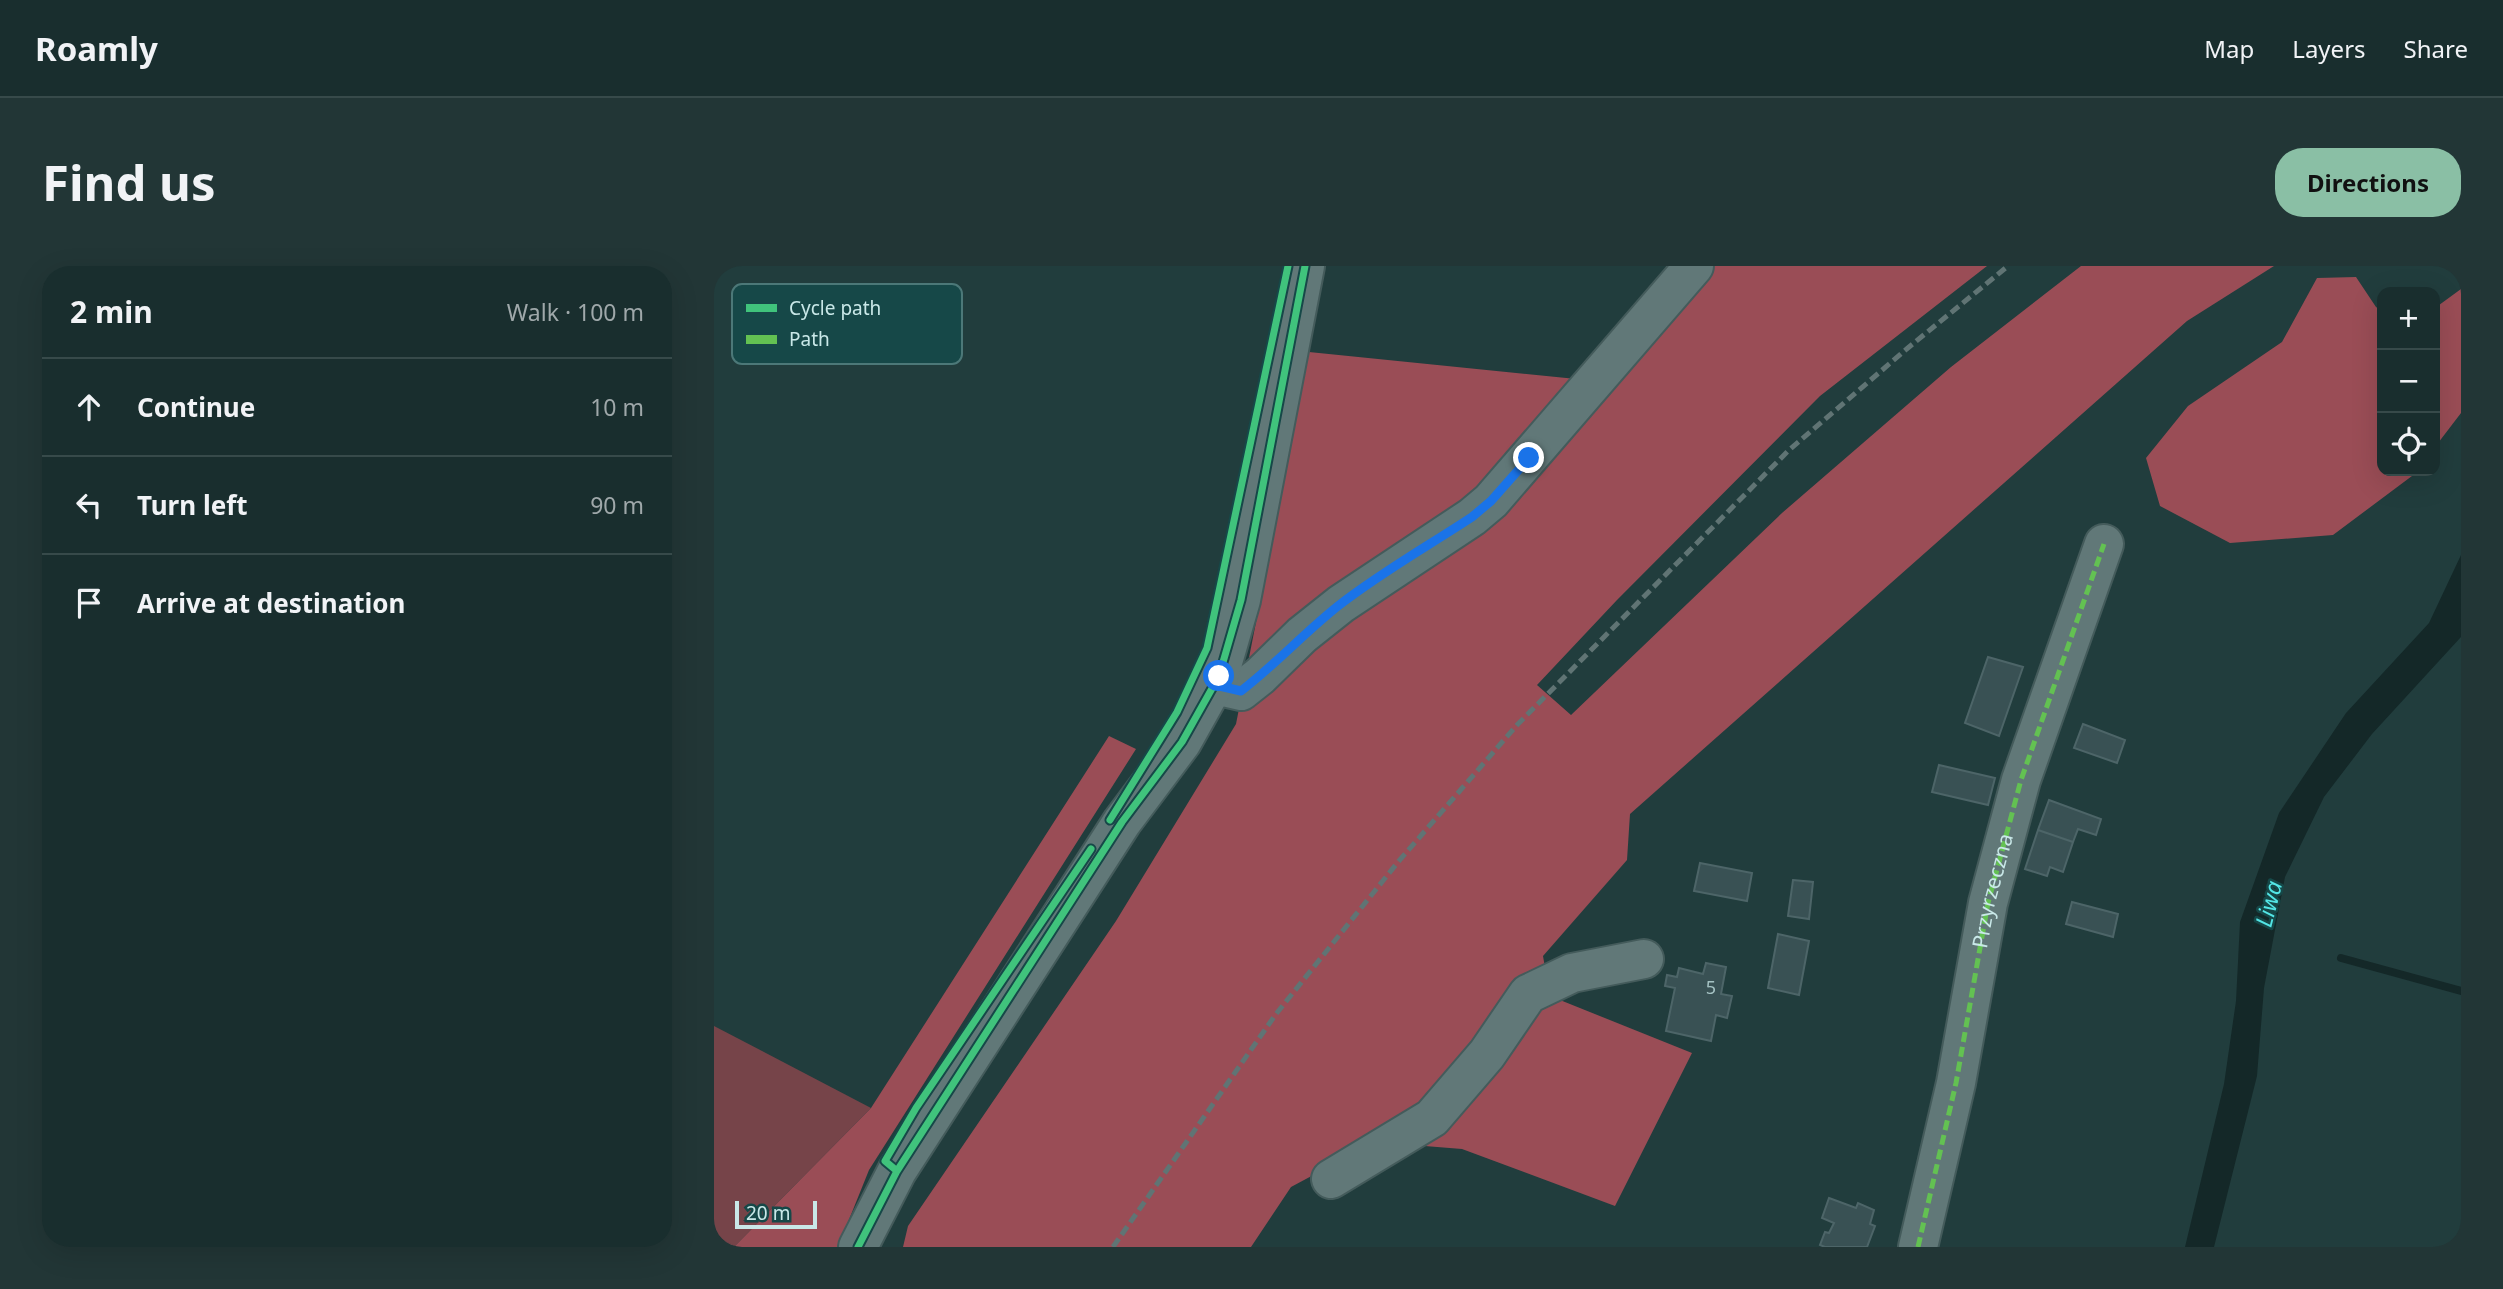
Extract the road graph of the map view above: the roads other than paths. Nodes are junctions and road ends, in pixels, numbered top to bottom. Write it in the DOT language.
graph roads {
  1 [pos="1305,266"];
  2 [pos="1694,266"];
  3 [pos="2104,544"];
  4 [pos="1215,685"];
  5 [pos="1644,959"];
  6 [pos="1331,1179"];
  7 [pos="858,1247"];
  8 [pos="1918,1247"];
  1 -- 4 [label="street"];
  2 -- 4 [label="street"];
  3 -- 8 [label="street, Przyrzeczna"];
  4 -- 7 [label="street"];
  5 -- 6 [label="street"];
}
